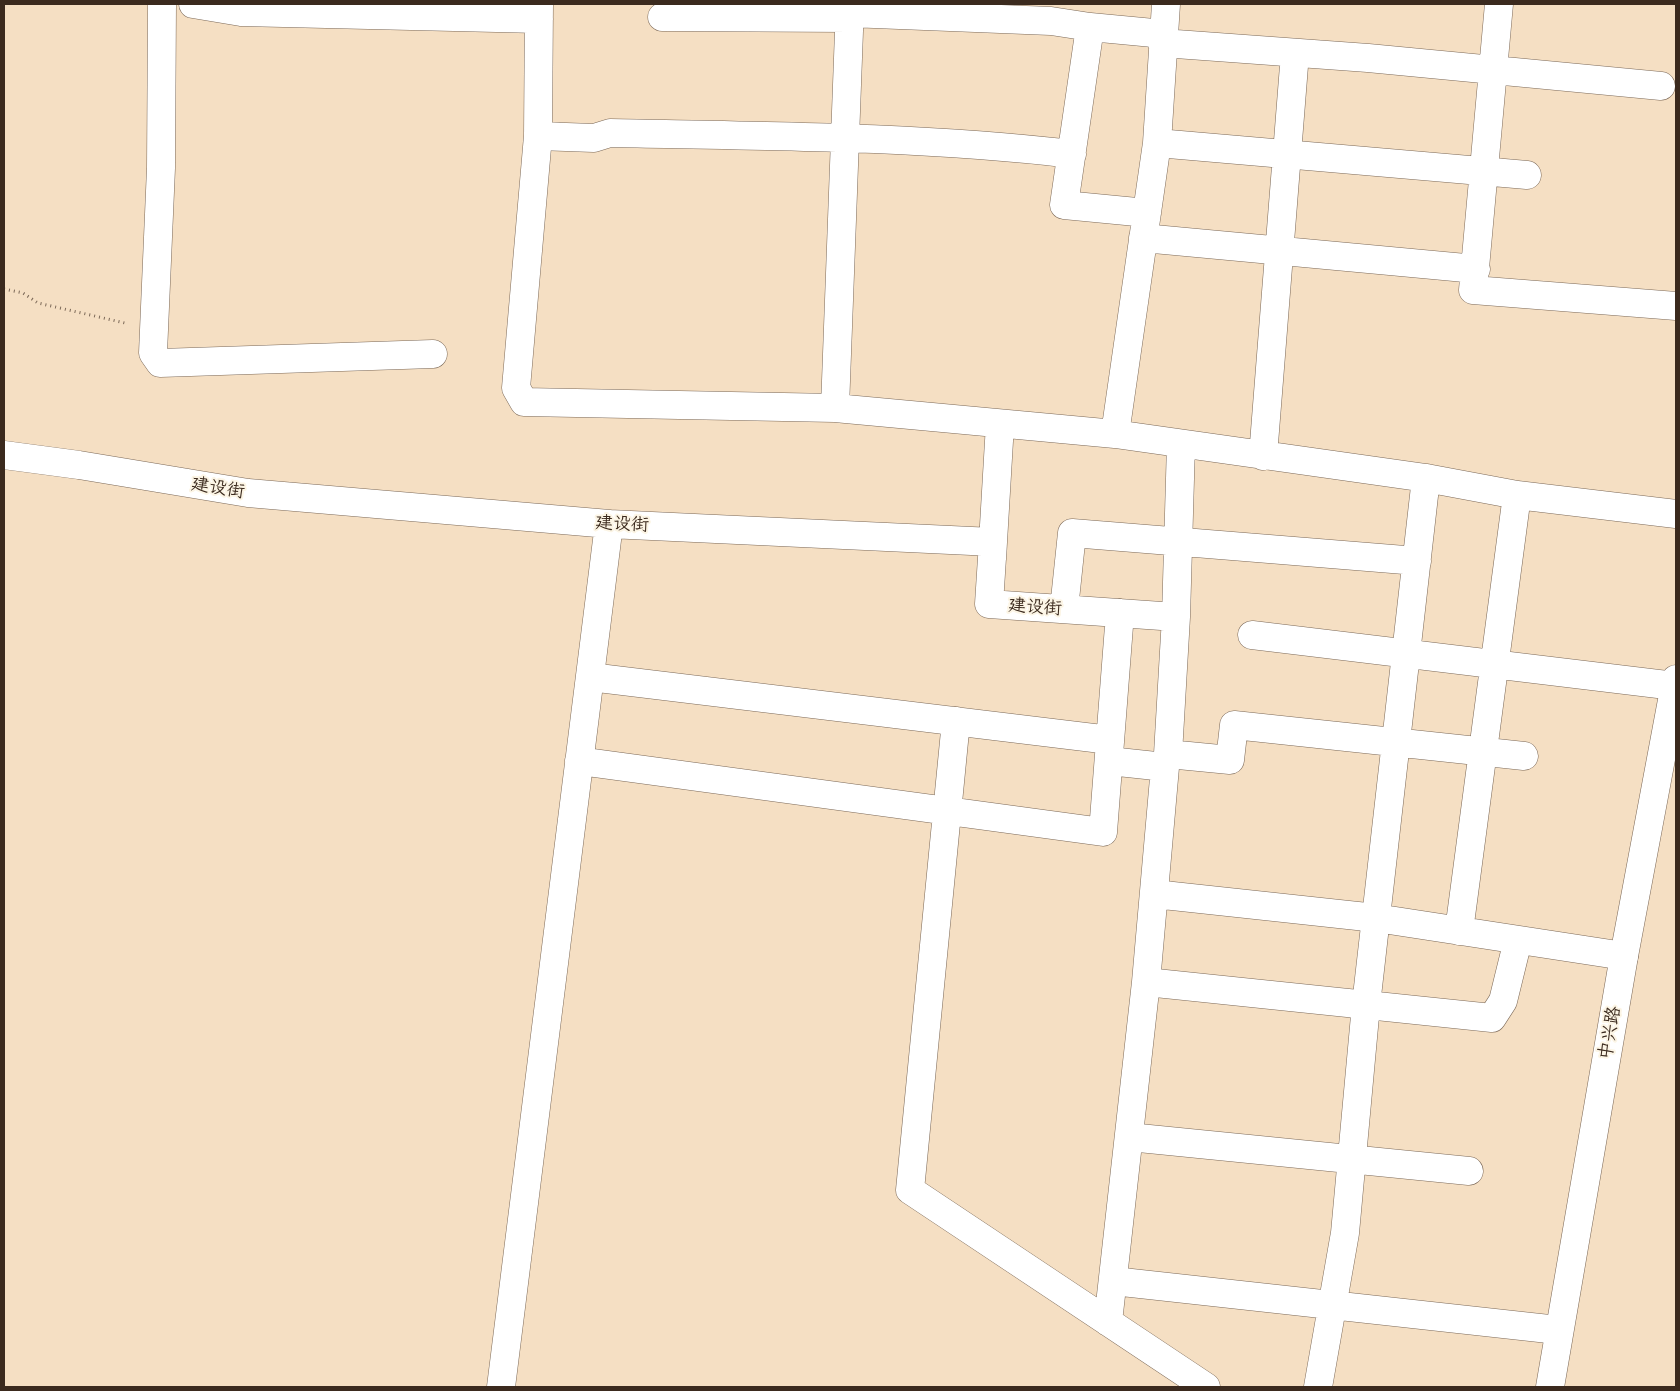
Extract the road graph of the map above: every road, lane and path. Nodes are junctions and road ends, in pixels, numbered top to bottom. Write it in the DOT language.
graph roads {
  1 [pos="162,4"];
  2 [pos="193,4"];
  3 [pos="1166,4"];
  4 [pos="1499,4"];
  5 [pos="539,11"];
  6 [pos="849,12"];
  7 [pos="662,17"];
  8 [pos="1090,27"];
  9 [pos="1163,38"];
  10 [pos="1295,53"];
  11 [pos="1493,70"];
  12 [pos="1662,86"];
  13 [pos="538,136"];
  14 [pos="845,138"];
  15 [pos="1157,143"];
  16 [pos="1072,154"];
  17 [pos="1287,154"];
  18 [pos="1484,171"];
  19 [pos="1526,175"];
  20 [pos="1145,226"];
  21 [pos="1279,251"];
  22 [pos="1476,269"];
  23 [pos="4,289"];
  24 [pos="1676,306"];
  25 [pos="154,330"];
  26 [pos="433,354"];
  27 [pos="835,408"];
  28 [pos="1000,424"];
  29 [pos="1114,434"];
  30 [pos="1181,444"];
  31 [pos="4,455"];
  32 [pos="1263,456"];
  33 [pos="1426,478"];
  34 [pos="1517,495"];
  35 [pos="1676,514"];
  36 [pos="609,524"];
  37 [pos="993,542"];
  38 [pos="1178,542"];
  39 [pos="1417,561"];
  40 [pos="1064,609"];
  41 [pos="1120,613"];
  42 [pos="1176,617"];
  43 [pos="1252,635"];
  44 [pos="1406,654"];
  45 [pos="1494,665"];
  46 [pos="590,677"];
  47 [pos="1676,683"];
  48 [pos="956,721"];
  49 [pos="1396,742"];
  50 [pos="1109,751"];
  51 [pos="1483,751"];
  52 [pos="1524,756"];
  53 [pos="1166,760"];
  54 [pos="579,761"];
  55 [pos="946,811"];
  56 [pos="1154,894"];
  57 [pos="1376,918"];
  58 [pos="1460,931"];
  59 [pos="1518,940"];
  60 [pos="1624,956"];
  61 [pos="1146,982"];
  62 [pos="1366,1005"];
  63 [pos="1128,1137"];
  64 [pos="1352,1159"];
  65 [pos="1469,1171"];
  66 [pos="1113,1281"];
  67 [pos="1332,1305"];
  68 [pos="1108,1322"];
  69 [pos="1558,1330"];
  70 [pos="501,1387"];
  71 [pos="1206,1387"];
  72 [pos="1318,1387"];
  73 [pos="1550,1387"];
  1 -- 25 [label="street"];
  2 -- 5 [label="street"];
  3 -- 9 [label="street"];
  4 -- 11 [label="street"];
  5 -- 13 [label="street"];
  6 -- 7 [label="street"];
  6 -- 8 [label="street"];
  6 -- 14 [label="street"];
  8 -- 9 [label="street"];
  8 -- 16 [label="street"];
  9 -- 10 [label="street"];
  9 -- 15 [label="street"];
  10 -- 11 [label="street"];
  10 -- 17 [label="street"];
  11 -- 12 [label="street"];
  11 -- 18 [label="street"];
  13 -- 14 [label="street"];
  13 -- 27 [label="street"];
  14 -- 16 [label="street"];
  14 -- 27 [label="street"];
  15 -- 17 [label="street"];
  15 -- 20 [label="street"];
  16 -- 20 [label="street"];
  17 -- 18 [label="street"];
  17 -- 21 [label="street"];
  18 -- 19 [label="street"];
  18 -- 22 [label="street"];
  20 -- 21 [label="street"];
  20 -- 29 [label="street"];
  21 -- 22 [label="street"];
  21 -- 32 [label="street"];
  22 -- 24 [label="street"];
  23 -- 25 [label="path"];
  25 -- 26 [label="street"];
  27 -- 28 [label="street"];
  28 -- 29 [label="street"];
  28 -- 37 [label="street"];
  29 -- 30 [label="street"];
  30 -- 32 [label="street"];
  30 -- 38 [label="street"];
  31 -- 36 [label="street, 建设街"];
  32 -- 33 [label="street"];
  33 -- 34 [label="street"];
  33 -- 39 [label="street"];
  34 -- 35 [label="street"];
  34 -- 45 [label="street"];
  36 -- 37 [label="street, 建设街"];
  36 -- 46 [label="street"];
  37 -- 40 [label="street, 建设街"];
  38 -- 39 [label="street"];
  38 -- 40 [label="street"];
  38 -- 42 [label="street"];
  39 -- 44 [label="street"];
  40 -- 41 [label="street, 建设街"];
  41 -- 42 [label="street, 建设街"];
  41 -- 50 [label="street"];
  42 -- 53 [label="street"];
  43 -- 44 [label="street"];
  44 -- 45 [label="street"];
  44 -- 49 [label="street"];
  45 -- 47 [label="street"];
  45 -- 51 [label="street"];
  46 -- 48 [label="street"];
  46 -- 54 [label="street"];
  47 -- 60 [label="street, 中兴路"];
  48 -- 50 [label="street"];
  48 -- 55 [label="street"];
  49 -- 51 [label="street"];
  49 -- 53 [label="street"];
  49 -- 57 [label="street"];
  50 -- 53 [label="street"];
  50 -- 55 [label="street"];
  51 -- 52 [label="street"];
  51 -- 58 [label="street"];
  53 -- 56 [label="street"];
  54 -- 55 [label="street"];
  54 -- 70 [label="street"];
  55 -- 68 [label="street"];
  56 -- 57 [label="street"];
  56 -- 61 [label="street"];
  57 -- 58 [label="street"];
  57 -- 62 [label="street"];
  58 -- 59 [label="street"];
  59 -- 60 [label="street"];
  59 -- 62 [label="street"];
  60 -- 69 [label="street, 中兴路"];
  61 -- 62 [label="street"];
  61 -- 63 [label="street"];
  62 -- 64 [label="street"];
  63 -- 64 [label="street"];
  63 -- 66 [label="street"];
  64 -- 65 [label="street"];
  64 -- 67 [label="street"];
  66 -- 67 [label="street"];
  66 -- 68 [label="street"];
  67 -- 69 [label="street"];
  67 -- 72 [label="street"];
  68 -- 71 [label="street"];
  69 -- 73 [label="street, 中兴路"];
}
